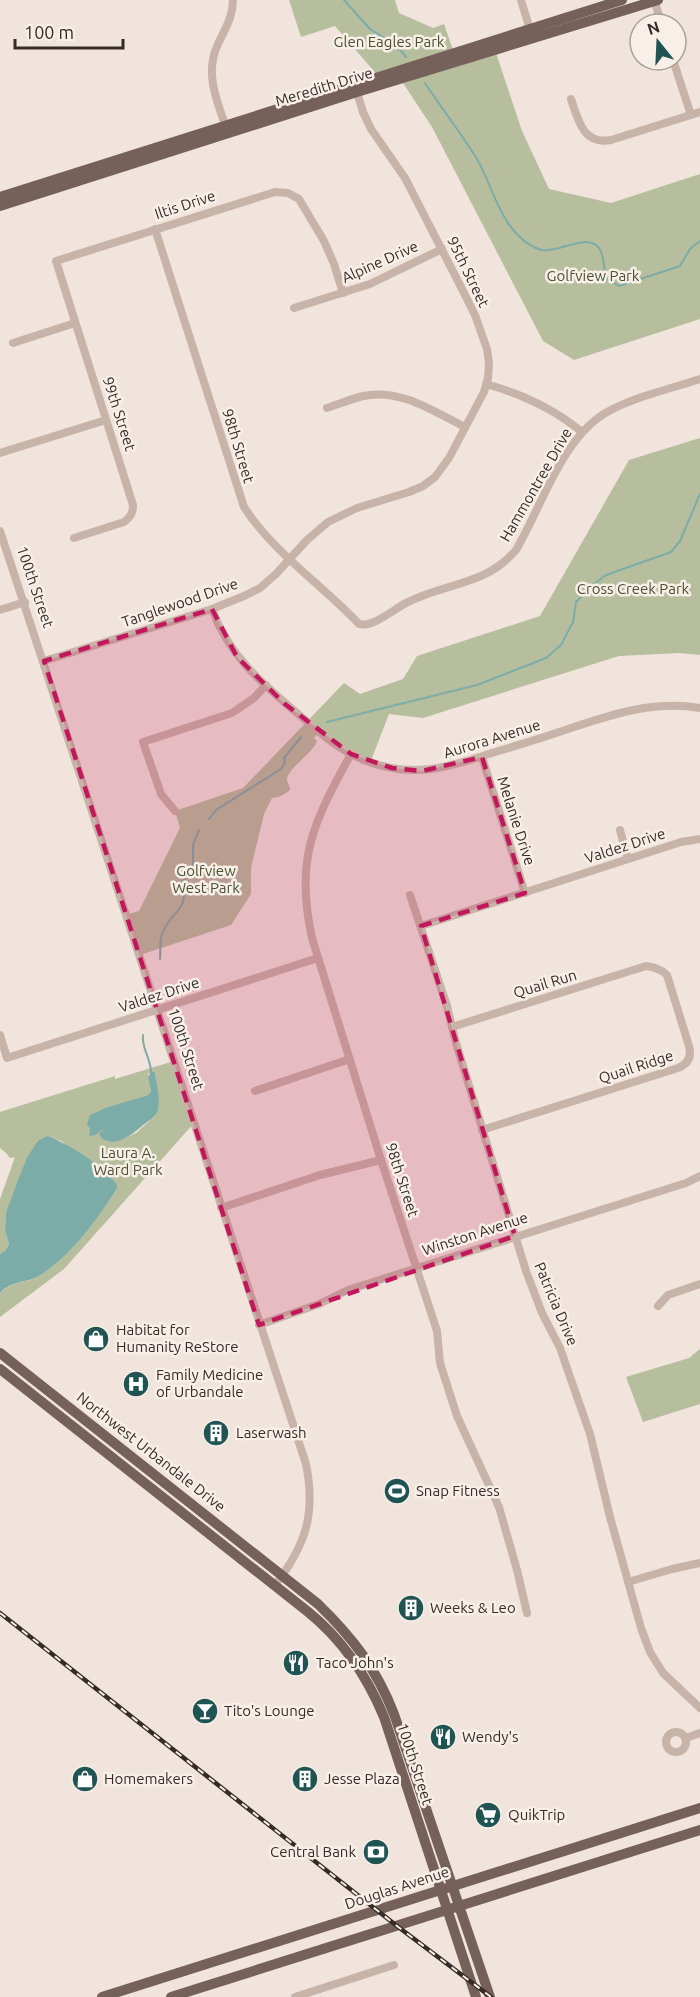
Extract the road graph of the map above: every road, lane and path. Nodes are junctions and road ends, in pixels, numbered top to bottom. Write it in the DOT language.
graph roads {
  1 [pos="233,0"];
  2 [pos="520,0"];
  3 [pos="622,0"];
  4 [pos="656,0"];
  5 [pos="532,34"];
  6 [pos="677,72"];
  7 [pos="356,88"];
  8 [pos="571,99"];
  9 [pos="700,112"];
  10 [pos="691,115"];
  11 [pos="227,129"];
  12 [pos="0,197"];
  13 [pos="0,206"];
  14 [pos="155,229"];
  15 [pos="442,249"];
  16 [pos="56,261"];
  17 [pos="343,293"];
  18 [pos="294,308"];
  19 [pos="75,323"];
  20 [pos="13,343"];
  21 [pos="700,379"];
  22 [pos="486,384"];
  23 [pos="327,408"];
  24 [pos="106,420"];
  25 [pos="465,427"];
  26 [pos="582,432"];
  27 [pos="0,453"];
  28 [pos="0,531"];
  29 [pos="74,538"];
  30 [pos="289,559"];
  31 [pos="25,602"];
  32 [pos="212,609"];
  33 [pos="0,610"];
  34 [pos="366,626"];
  35 [pos="44,661"];
  36 [pos="266,685"];
  37 [pos="700,708"];
  38 [pos="351,754"];
  39 [pos="482,757"];
  40 [pos="175,811"];
  41 [pos="620,830"];
  42 [pos="700,839"];
  43 [pos="628,860"];
  44 [pos="525,893"];
  45 [pos="410,896"];
  46 [pos="422,926"];
  47 [pos="318,958"];
  48 [pos="646,966"];
  49 [pos="157,1010"];
  50 [pos="452,1027"];
  51 [pos="0,1035"];
  52 [pos="350,1059"];
  53 [pos="255,1091"];
  54 [pos="482,1130"];
  55 [pos="381,1160"];
  56 [pos="700,1176"];
  57 [pos="221,1208"];
  58 [pos="515,1236"];
  59 [pos="416,1267"];
  60 [pos="700,1284"];
  61 [pos="658,1306"];
  62 [pos="260,1324"];
  63 [pos="0,1353"];
  64 [pos="0,1369"];
  65 [pos="700,1563"];
  66 [pos="283,1576"];
  67 [pos="628,1582"];
  68 [pos="275,1585"];
  69 [pos="527,1613"];
  70 [pos="700,1708"];
  71 [pos="700,1733"];
  72 [pos="686,1738"];
  73 [pos="700,1808"];
  74 [pos="700,1830"];
  75 [pos="452,1886"];
  76 [pos="439,1890"];
  77 [pos="459,1906"];
  78 [pos="447,1910"];
  79 [pos="394,1965"];
  80 [pos="102,1997"];
  81 [pos="171,1997"];
  82 [pos="295,1997"];
  83 [pos="476,1997"];
  84 [pos="490,1997"];
  1 -- 11 [label="street"];
  2 -- 5 [label="street"];
  3 -- 5 [label="main road, Meredith Drive"];
  4 -- 5 [label="main road, Meredith Drive"];
  5 -- 7 [label="main road, Meredith Drive"];
  6 -- 10 [label="street"];
  7 -- 11 [label="main road, Meredith Drive"];
  7 -- 15 [label="street, 95th Street"];
  8 -- 10 [label="street"];
  9 -- 10 [label="street"];
  11 -- 12 [label="main road, Meredith Drive"];
  11 -- 13 [label="main road, Meredith Drive"];
  14 -- 16 [label="street, Iltis Drive"];
  14 -- 17 [label="street, Iltis Drive"];
  14 -- 30 [label="street, 98th Street"];
  15 -- 17 [label="street, Alpine Drive"];
  15 -- 22 [label="street, 95th Street"];
  16 -- 19 [label="street, 99th Street"];
  17 -- 18 [label="street, Alpine Drive"];
  19 -- 20 [label="street"];
  19 -- 24 [label="street, 99th Street"];
  21 -- 26 [label="street, Hammontree Drive"];
  22 -- 25 [label="street, Tanglewood Drive"];
  22 -- 26 [label="street"];
  23 -- 25 [label="street"];
  24 -- 27 [label="street"];
  24 -- 29 [label="street, 99th Street"];
  25 -- 30 [label="street, Tanglewood Drive"];
  26 -- 34 [label="street, Hammontree Drive"];
  28 -- 31 [label="street, 100th Street"];
  30 -- 32 [label="street, Tanglewood Drive"];
  30 -- 34 [label="street, 98th Street"];
  31 -- 33 [label="street"];
  31 -- 35 [label="street, 100th Street"];
  32 -- 35 [label="street, Tanglewood Drive"];
  32 -- 36 [label="street, Aurora Avenue"];
  35 -- 49 [label="street, 100th Street"];
  36 -- 38 [label="street, Aurora Avenue"];
  36 -- 40 [label="street"];
  37 -- 39 [label="street, Aurora Avenue"];
  38 -- 39 [label="street, Aurora Avenue"];
  38 -- 47 [label="street, 98th Street"];
  39 -- 44 [label="street, Melanie Drive"];
  41 -- 43 [label="street"];
  42 -- 43 [label="street, Valdez Drive"];
  43 -- 44 [label="street, Valdez Drive"];
  44 -- 46 [label="street, Valdez Drive"];
  45 -- 46 [label="street, Patricia Drive"];
  46 -- 50 [label="street, Patricia Drive"];
  47 -- 49 [label="street, Valdez Drive"];
  47 -- 52 [label="street, 98th Street"];
  48 -- 50 [label="street, Quail Run"];
  48 -- 54 [label="street, Quail Ridge"];
  49 -- 51 [label="street, Valdez Drive"];
  49 -- 57 [label="street, 100th Street"];
  50 -- 54 [label="street, Patricia Drive"];
  52 -- 53 [label="street"];
  52 -- 55 [label="street, 98th Street"];
  54 -- 58 [label="street, Patricia Drive"];
  55 -- 57 [label="street"];
  55 -- 59 [label="street, 98th Street"];
  56 -- 58 [label="street, Winston Avenue"];
  57 -- 62 [label="street, 100th Street"];
  58 -- 59 [label="street, Winston Avenue"];
  58 -- 67 [label="street, Patricia Drive"];
  59 -- 62 [label="street, Winston Avenue"];
  59 -- 69 [label="street, 98th Street"];
  60 -- 61 [label="street"];
  62 -- 66 [label="street, 100th Street"];
  63 -- 66 [label="main road, Northwest Urbandale Drive"];
  64 -- 68 [label="main road, Northwest Urbandale Drive"];
  65 -- 67 [label="street"];
  66 -- 68 [label="street, 100th Street"];
  66 -- 75 [label="main road, 100th Street"];
  67 -- 70 [label="street, Patricia Drive"];
  68 -- 76 [label="main road, 100th Street"];
  71 -- 72 [label="street"];
  73 -- 75 [label="main road, Douglas Avenue"];
  74 -- 77 [label="main road"];
  75 -- 76 [label="main road, Douglas Avenue"];
  75 -- 77 [label="main road, 100th Street"];
  76 -- 78 [label="main road, 100th Street"];
  76 -- 80 [label="main road, Douglas Avenue"];
  77 -- 78 [label="main road"];
  77 -- 84 [label="main road, 100th Street"];
  78 -- 81 [label="main road"];
  78 -- 83 [label="main road, 100th Street"];
  79 -- 82 [label="street"];
}
